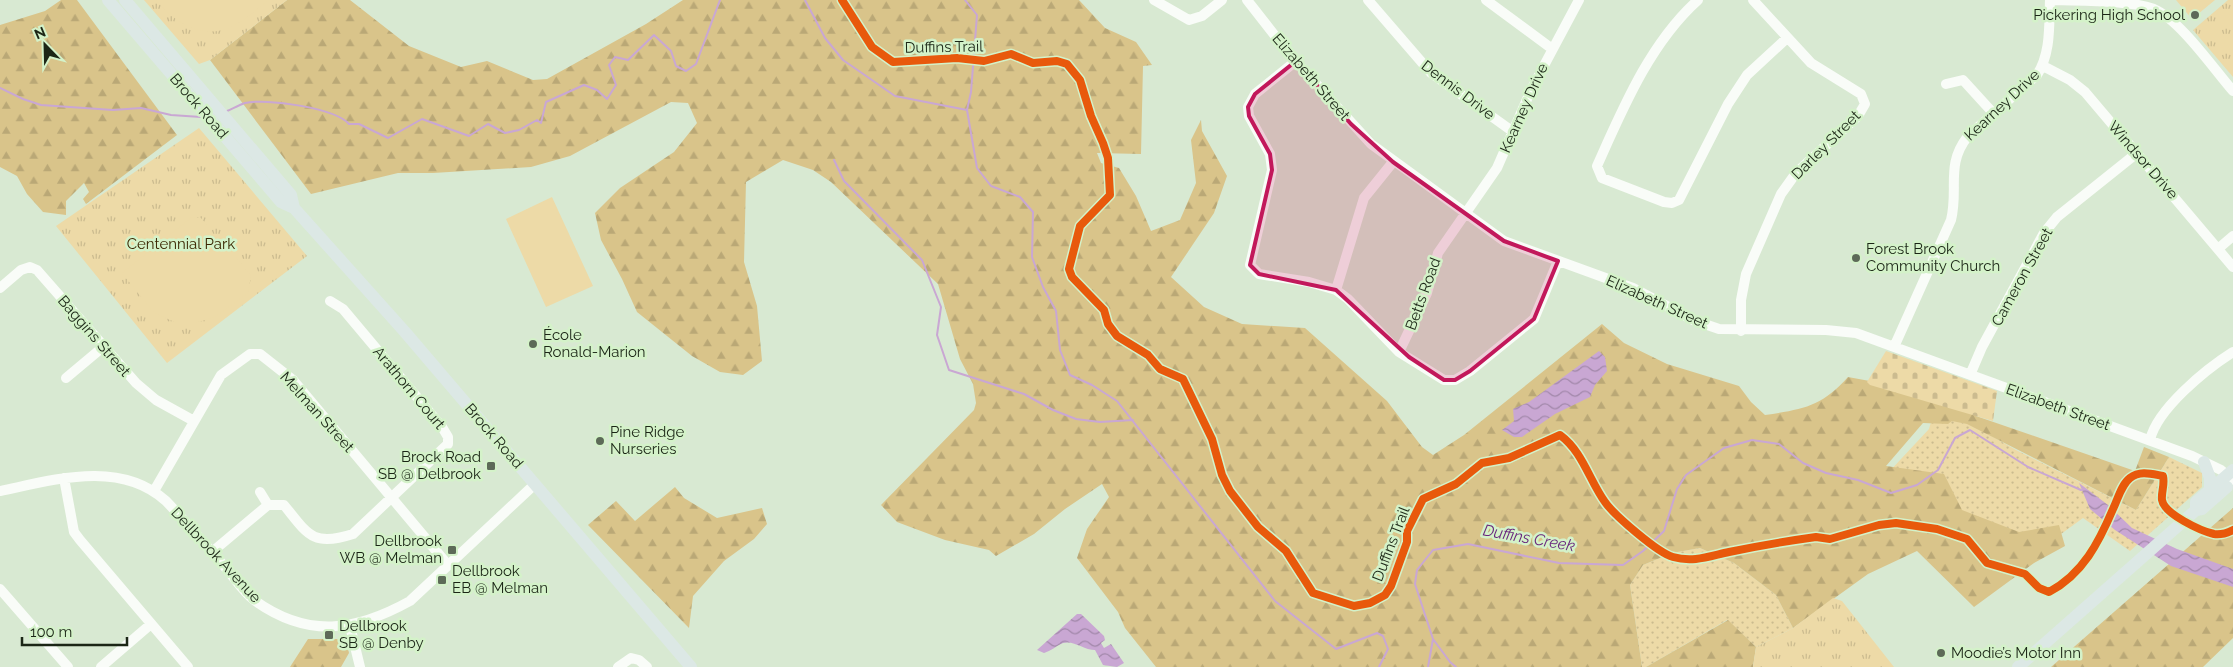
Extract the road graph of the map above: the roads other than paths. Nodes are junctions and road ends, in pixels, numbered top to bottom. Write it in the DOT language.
graph roads {
  1 [pos="108,0"];
  2 [pos="125,0"];
  3 [pos="1154,0"];
  4 [pos="1222,0"];
  5 [pos="1247,0"];
  6 [pos="1368,0"];
  7 [pos="1486,0"];
  8 [pos="1580,0"];
  9 [pos="1698,0"];
  10 [pos="1753,0"];
  11 [pos="2050,0"];
  12 [pos="2055,0"];
  13 [pos="1786,38"];
  14 [pos="1551,48"];
  15 [pos="1296,61"];
  16 [pos="2043,66"];
  17 [pos="1946,84"];
  18 [pos="2233,91"];
  19 [pos="1994,114"];
  20 [pos="220,121"];
  21 [pos="1512,131"];
  22 [pos="2137,153"];
  23 [pos="1393,162"];
  24 [pos="1466,213"];
  25 [pos="2233,236"];
  26 [pos="2219,248"];
  27 [pos="1558,262"];
  28 [pos="2233,266"];
  29 [pos="0,288"];
  30 [pos="1336,290"];
  31 [pos="330,301"];
  32 [pos="1741,331"];
  33 [pos="103,347"];
  34 [pos="1894,347"];
  35 [pos="1400,352"];
  36 [pos="2233,352"];
  37 [pos="1970,374"];
  38 [pos="66,378"];
  39 [pos="194,421"];
  40 [pos="2150,440"];
  41 [pos="2204,462"];
  42 [pos="2232,476"];
  43 [pos="64,478"];
  44 [pos="534,484"];
  45 [pos="2210,490"];
  46 [pos="0,491"];
  47 [pos="154,491"];
  48 [pos="260,492"];
  49 [pos="392,498"];
  50 [pos="268,505"];
  51 [pos="2196,510"];
  52 [pos="212,552"];
  53 [pos="448,565"];
  54 [pos="0,589"];
  55 [pos="151,624"];
  56 [pos="350,626"];
  57 [pos="68,667"];
  58 [pos="101,667"];
  59 [pos="188,667"];
  60 [pos="360,667"];
  61 [pos="618,667"];
  62 [pos="647,667"];
  63 [pos="691,667"];
  64 [pos="2018,667"];
  1 -- 20 [label="main road, Brock Road"];
  2 -- 20 [label="main road, Brock Road"];
  3 -- 4 [label="street"];
  5 -- 15 [label="street, Elizabeth Street"];
  6 -- 21 [label="street, Dennis Drive"];
  7 -- 14 [label="street"];
  8 -- 14 [label="street, Kearney Drive"];
  9 -- 13 [label="street"];
  10 -- 13 [label="street, Darley Street"];
  11 -- 16 [label="street, Kearney Drive"];
  12 -- 18 [label="street"];
  13 -- 32 [label="street, Darley Street"];
  14 -- 21 [label="street, Kearney Drive"];
  15 -- 23 [label="street, Elizabeth Street"];
  15 -- 30 [label="street"];
  16 -- 19 [label="street, Kearney Drive"];
  16 -- 22 [label="street, Windsor Drive"];
  17 -- 19 [label="street"];
  19 -- 34 [label="street, Kearney Drive"];
  20 -- 44 [label="main road, Brock Road"];
  21 -- 24 [label="street, Kearney Drive"];
  22 -- 26 [label="street, Windsor Drive"];
  22 -- 37 [label="street, Cameron Street"];
  23 -- 24 [label="street, Elizabeth Street"];
  23 -- 30 [label="street"];
  24 -- 27 [label="street, Elizabeth Street"];
  24 -- 35 [label="street, Betts Road"];
  25 -- 26 [label="street"];
  26 -- 28 [label="street, Windsor Drive"];
  27 -- 32 [label="street, Elizabeth Street"];
  27 -- 35 [label="street"];
  29 -- 33 [label="street, Baggins Street"];
  30 -- 35 [label="street"];
  31 -- 49 [label="street, Arathorn Court"];
  32 -- 34 [label="street, Elizabeth Street"];
  33 -- 38 [label="street"];
  33 -- 39 [label="street, Baggins Street"];
  34 -- 37 [label="street, Elizabeth Street"];
  36 -- 40 [label="street"];
  37 -- 40 [label="street, Elizabeth Street"];
  39 -- 47 [label="street, Melman Street"];
  39 -- 49 [label="street, Melman Street"];
  40 -- 41 [label="street, Elizabeth Street"];
  41 -- 42 [label="street, Elizabeth Street"];
  41 -- 45 [label="main road"];
  42 -- 45 [label="main road"];
  42 -- 51 [label="main road"];
  43 -- 46 [label="street, Dellbrook Avenue"];
  43 -- 47 [label="street, Dellbrook Avenue"];
  43 -- 55 [label="street"];
  44 -- 53 [label="street, Dellbrook Avenue"];
  44 -- 63 [label="main road, Brock Road"];
  45 -- 51 [label="main road"];
  47 -- 52 [label="street, Dellbrook Avenue"];
  48 -- 50 [label="street"];
  49 -- 50 [label="street, Arathorn Court"];
  49 -- 53 [label="street, Melman Street"];
  50 -- 52 [label="street"];
  51 -- 64 [label="main road"];
  52 -- 56 [label="street, Dellbrook Avenue"];
  53 -- 56 [label="street, Dellbrook Avenue"];
  54 -- 57 [label="street"];
  55 -- 58 [label="street"];
  55 -- 59 [label="street"];
  56 -- 60 [label="street"];
  61 -- 62 [label="street"];
}
